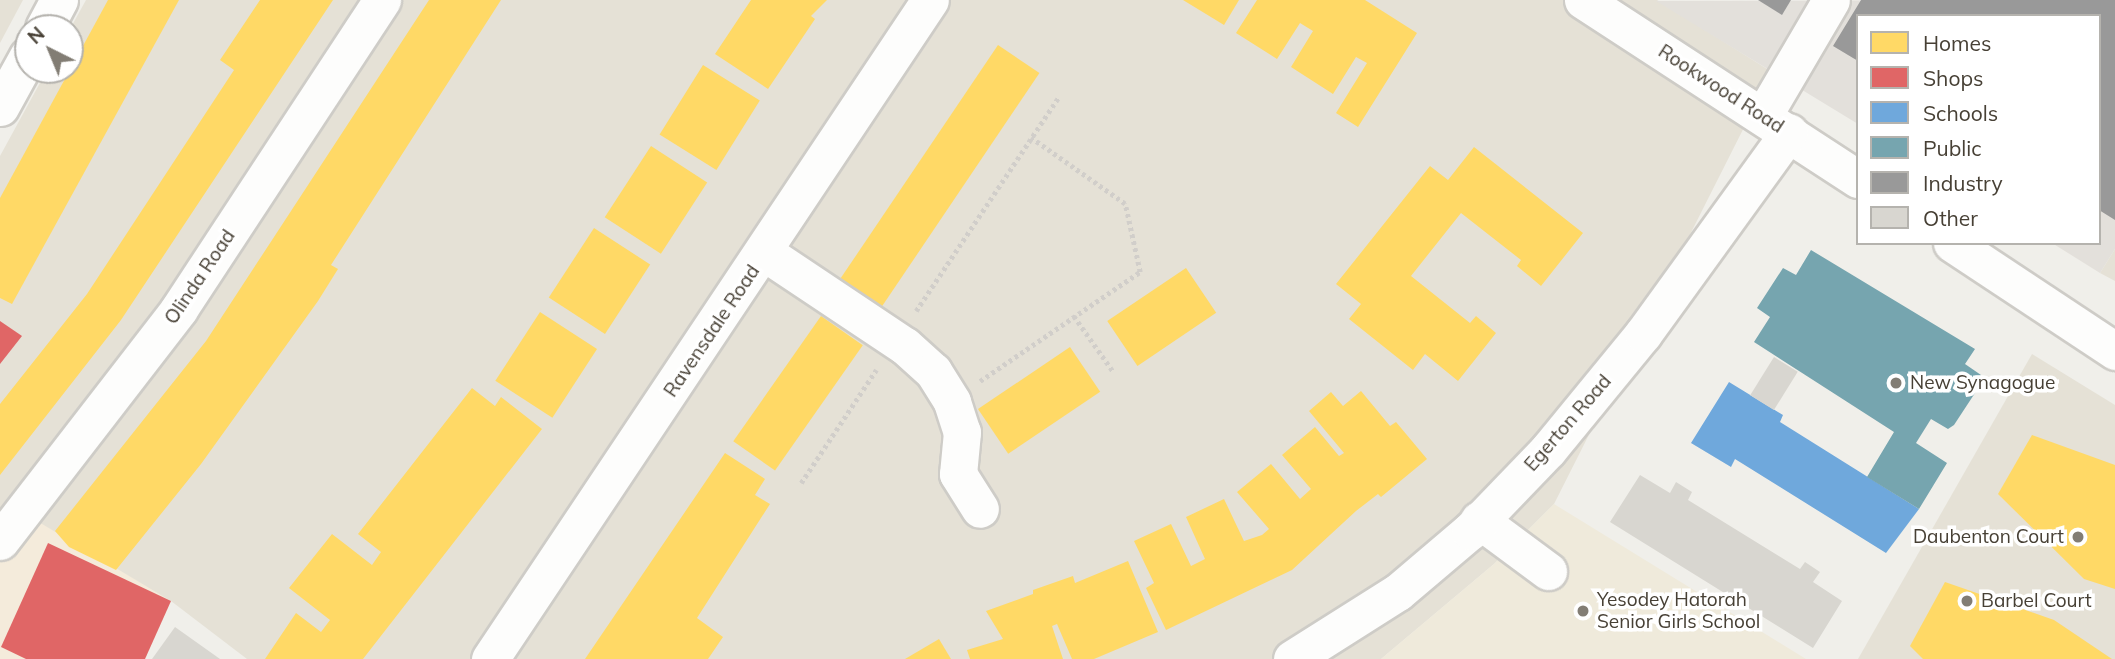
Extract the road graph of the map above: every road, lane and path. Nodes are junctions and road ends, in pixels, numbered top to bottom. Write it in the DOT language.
graph roads {
  1 [pos="382,0"];
  2 [pos="930,0"];
  3 [pos="1583,0"];
  4 [pos="1831,0"];
  5 [pos="14,82"];
  6 [pos="1058,98"];
  7 [pos="0,107"];
  8 [pos="1776,124"];
  9 [pos="1031,138"];
  10 [pos="1856,178"];
  11 [pos="1955,245"];
  12 [pos="765,252"];
  13 [pos="1074,316"];
  14 [pos="896,340"];
  15 [pos="2115,351"];
  16 [pos="1113,371"];
  17 [pos="951,400"];
  18 [pos="801,483"];
  19 [pos="980,509"];
  20 [pos="1479,520"];
  21 [pos="0,541"];
  22 [pos="1548,571"];
  23 [pos="490,659"];
  24 [pos="1292,659"];
  1 -- 21 [label="street, Olinda Road"];
  2 -- 12 [label="street, Ravensdale Road"];
  3 -- 8 [label="street, Rookwood Road"];
  4 -- 8 [label="street, Egerton Road"];
  5 -- 7 [label="street"];
  6 -- 9 [label="path"];
  8 -- 10 [label="street, Rookwood Road"];
  8 -- 20 [label="street, Egerton Road"];
  9 -- 13 [label="path"];
  9 -- 14 [label="path"];
  11 -- 15 [label="street"];
  12 -- 14 [label="street"];
  12 -- 23 [label="street, Ravensdale Road"];
  13 -- 16 [label="path"];
  13 -- 17 [label="path"];
  14 -- 17 [label="street"];
  14 -- 18 [label="path"];
  17 -- 19 [label="street"];
  20 -- 22 [label="street"];
  20 -- 24 [label="street, Egerton Road"];
}
